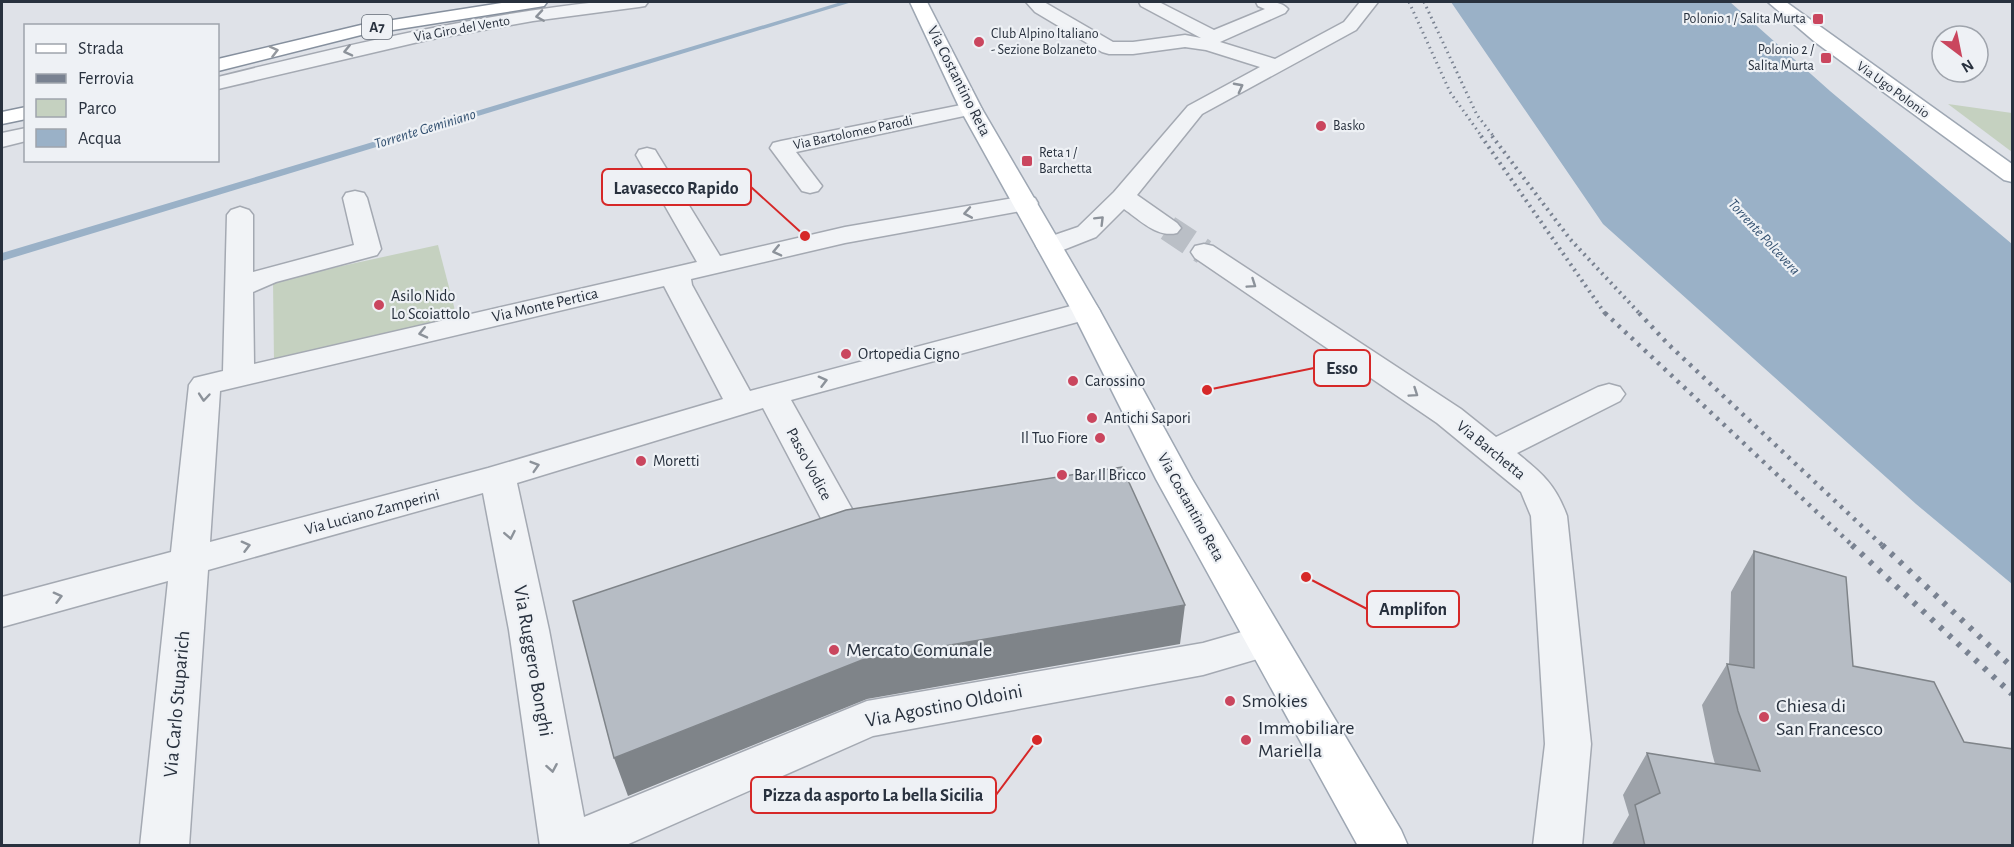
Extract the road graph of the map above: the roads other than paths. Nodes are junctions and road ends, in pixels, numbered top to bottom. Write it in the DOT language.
graph roads {
  1 [pos="538,2"];
  2 [pos="639,2"];
  3 [pos="918,2"];
  4 [pos="1038,2"];
  5 [pos="1147,2"];
  6 [pos="1264,2"];
  7 [pos="1369,2"];
  8 [pos="1776,2"];
  9 [pos="1211,41"];
  10 [pos="219,65"];
  11 [pos="1278,66"];
  12 [pos="219,83"];
  13 [pos="971,109"];
  14 [pos="24,112"];
  15 [pos="2,118"];
  16 [pos="24,134"];
  17 [pos="2,140"];
  18 [pos="647,155"];
  19 [pos="2013,175"];
  20 [pos="810,186"];
  21 [pos="1123,197"];
  22 [pos="355,198"];
  23 [pos="1026,203"];
  24 [pos="240,214"];
  25 [pos="1168,228"];
  26 [pos="1049,246"];
  27 [pos="1204,252"];
  28 [pos="712,266"];
  29 [pos="677,274"];
  30 [pos="240,288"];
  31 [pos="1086,311"];
  32 [pos="238,377"];
  33 [pos="1609,394"];
  34 [pos="756,400"];
  35 [pos="1495,451"];
  36 [pos="498,477"];
  37 [pos="847,534"];
  38 [pos="190,562"];
  39 [pos="2,612"];
  40 [pos="1266,641"];
  41 [pos="1376,832"];
  42 [pos="164,846"];
  43 [pos="566,846"];
  44 [pos="570,846"];
  45 [pos="1557,846"];
  10 -- 1 [label="main road, A7, one-way"];
  2 -- 12 [label="street, Via Giro del Vento, one-way"];
  3 -- 13 [label="main road, Via Costantino Reta"];
  4 -- 9 [label="street"];
  5 -- 9 [label="street"];
  6 -- 9 [label="street"];
  7 -- 11 [label="street"];
  8 -- 19 [label="main road, Via Ugo Polonio"];
  9 -- 11 [label="street"];
  21 -- 11 [label="street, one-way"];
  13 -- 20 [label="street, Via Bartolomeo Parodi"];
  13 -- 23 [label="main road, Via Costantino Reta"];
  14 -- 15 [label="main road"];
  16 -- 17 [label="street"];
  18 -- 28 [label="street"];
  21 -- 25 [label="street"];
  26 -- 21 [label="street, one-way"];
  22 -- 30 [label="street"];
  23 -- 26 [label="main road, Via Costantino Reta"];
  23 -- 28 [label="street, Via Monte Pertica, one-way"];
  24 -- 30 [label="street"];
  26 -- 31 [label="main road, Via Costantino Reta"];
  27 -- 35 [label="street, Via Barchetta, one-way"];
  28 -- 29 [label="street, Via Monte Pertica"];
  29 -- 32 [label="street, Via Monte Pertica, one-way"];
  29 -- 34 [label="street"];
  30 -- 32 [label="street"];
  34 -- 31 [label="street, Via Luciano Zamperini, one-way"];
  31 -- 40 [label="main road, Via Costantino Reta"];
  32 -- 38 [label="street, Via Monte Pertica, one-way"];
  33 -- 35 [label="street"];
  36 -- 34 [label="street, Via Luciano Zamperini, one-way"];
  34 -- 37 [label="street, Passo Vodice"];
  35 -- 45 [label="street, Via Barchetta"];
  38 -- 36 [label="street, Via Luciano Zamperini, one-way"];
  36 -- 43 [label="street, Via Ruggero Bonghi, one-way"];
  39 -- 38 [label="street, Via Luciano Zamperini, one-way"];
  38 -- 42 [label="street, Via Carlo Stuparich"];
  40 -- 41 [label="main road, Via Costantino Reta"];
  40 -- 44 [label="street, Via Agostino Oldoini"];
}
